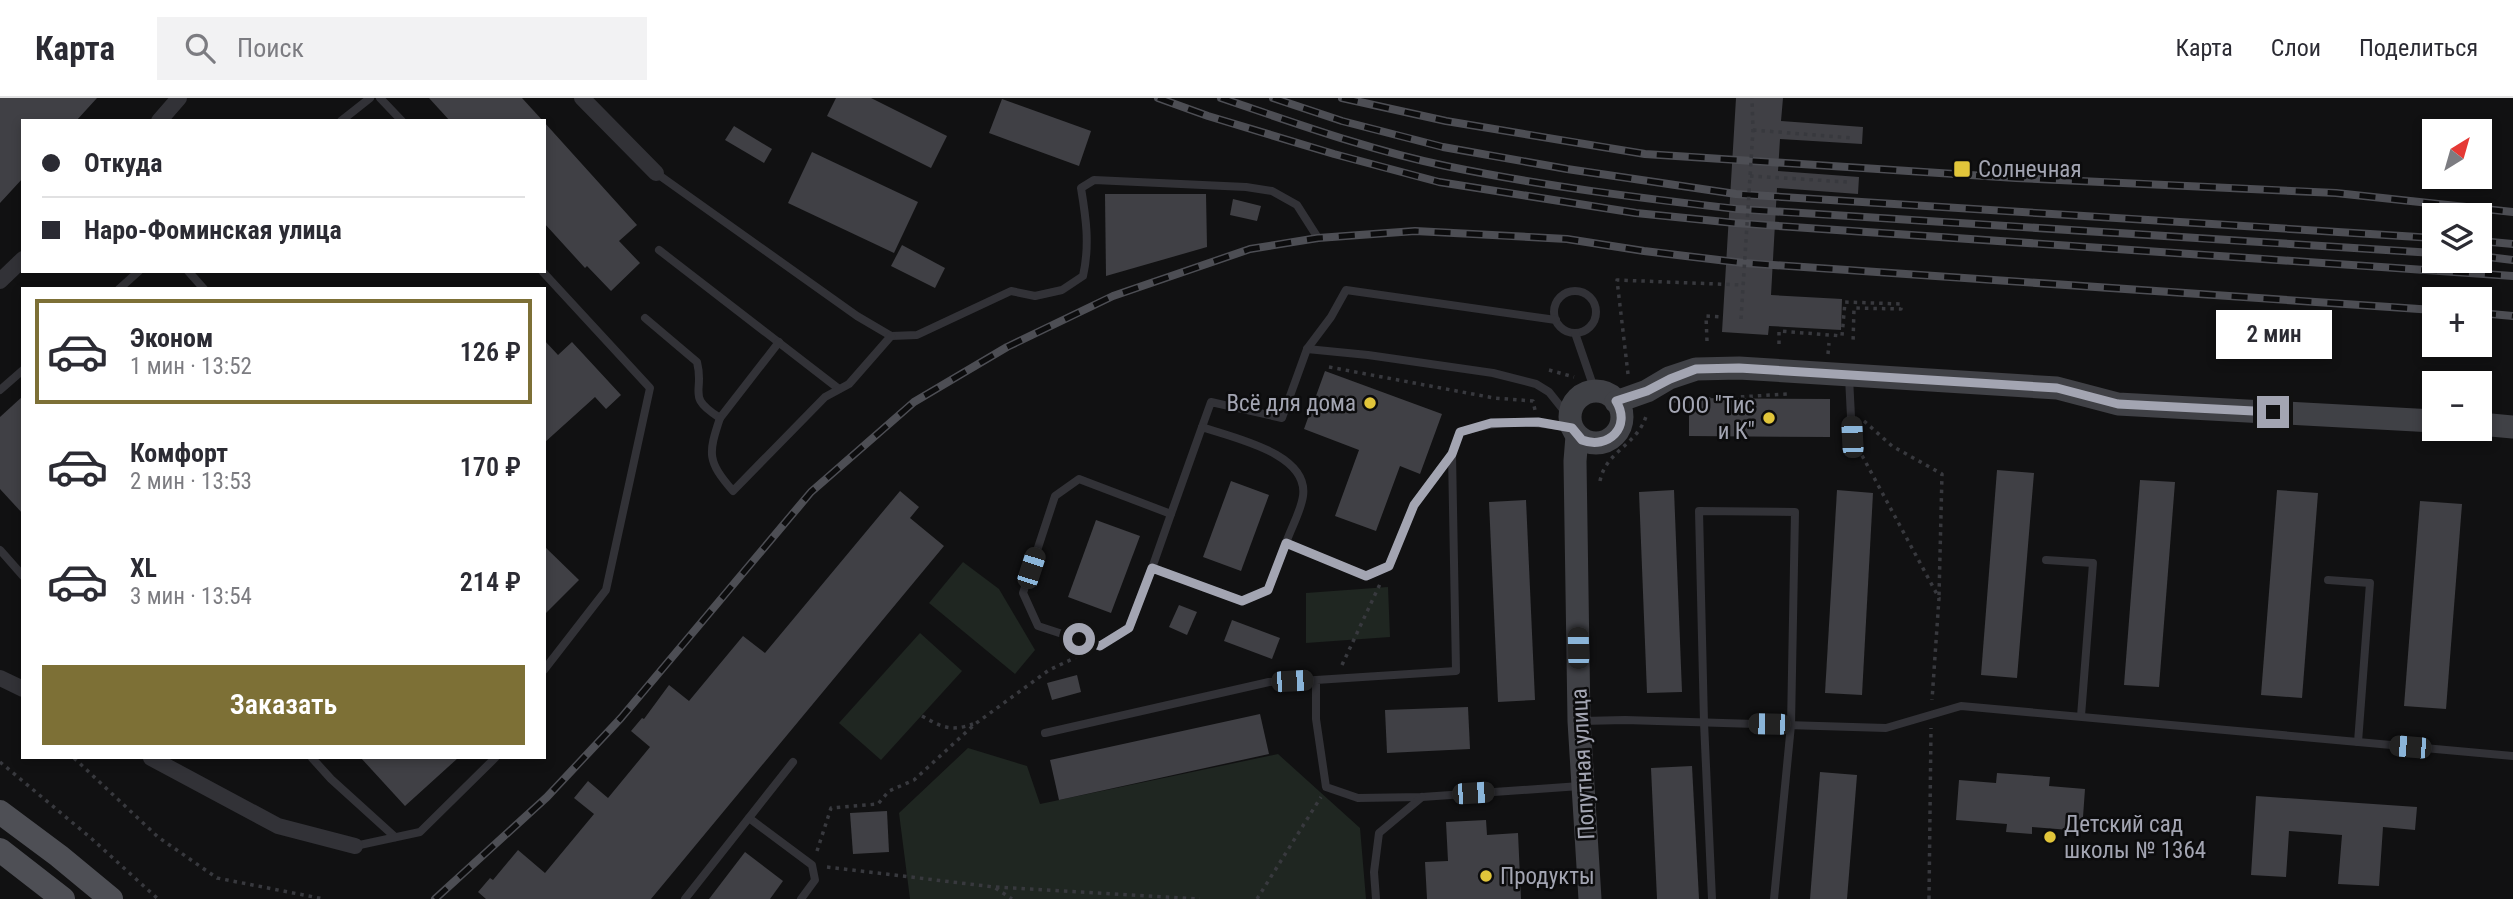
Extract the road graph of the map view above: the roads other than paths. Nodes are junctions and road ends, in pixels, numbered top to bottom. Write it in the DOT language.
graph roads {
  1 [pos="179,98"];
  2 [pos="370,98"];
  3 [pos="380,98"];
  4 [pos="582,98"];
  5 [pos="161,119"];
  6 [pos="344,119"];
  7 [pos="400,119"];
  8 [pos="656,173"];
  9 [pos="1318,238"];
  10 [pos="659,250"];
  11 [pos="21,261"];
  12 [pos="137,273"];
  13 [pos="190,273"];
  14 [pos="544,273"];
  15 [pos="0,281"];
  16 [pos="121,287"];
  17 [pos="202,287"];
  18 [pos="645,318"];
  19 [pos="1556,320"];
  20 [pos="1575,333"];
  21 [pos="891,336"];
  22 [pos="779,342"];
  23 [pos="1307,349"];
  24 [pos="21,372"];
  25 [pos="1849,374"];
  26 [pos="839,389"];
  27 [pos="0,390"];
  28 [pos="1595,391"];
  29 [pos="1616,401"];
  30 [pos="720,418"];
  31 [pos="2422,420"];
  32 [pos="2492,425"];
  33 [pos="1202,427"];
  34 [pos="1572,427"];
  35 [pos="2513,427"];
  36 [pos="1852,437"];
  37 [pos="1602,443"];
  38 [pos="1452,454"];
  39 [pos="1574,461"];
  40 [pos="1171,514"];
  41 [pos="1286,543"];
  42 [pos="0,550"];
  43 [pos="2046,561"];
  44 [pos="1152,568"];
  45 [pos="21,574"];
  46 [pos="2328,580"];
  47 [pos="546,665"];
  48 [pos="0,678"];
  49 [pos="1316,680"];
  50 [pos="21,689"];
  51 [pos="2081,716"];
  52 [pos="1579,721"];
  53 [pos="1704,722"];
  54 [pos="1791,725"];
  55 [pos="1045,733"];
  56 [pos="2358,742"];
  57 [pos="2513,756"];
  58 [pos="153,759"];
  59 [pos="313,759"];
  60 [pos="494,759"];
  61 [pos="793,762"];
  62 [pos="1582,786"];
  63 [pos="1422,797"];
  64 [pos="0,812"];
  65 [pos="749,818"];
  66 [pos="395,837"];
  67 [pos="355,846"];
  68 [pos="0,850"];
  69 [pos="62,899"];
  70 [pos="111,899"];
  71 [pos="685,899"];
  72 [pos="801,899"];
  73 [pos="1376,899"];
  74 [pos="1590,899"];
  75 [pos="1712,899"];
  76 [pos="1774,899"];
  1 -- 5 [label="street"];
  2 -- 6 [label="lane"];
  3 -- 7 [label="lane"];
  4 -- 8 [label="street"];
  8 -- 21 [label="lane"];
  9 -- 21 [label="lane"];
  10 -- 22 [label="lane"];
  11 -- 15 [label="street"];
  12 -- 16 [label="lane"];
  13 -- 17 [label="lane"];
  14 -- 47 [label="lane"];
  18 -- 30 [label="lane"];
  19 -- 20 [label="lane"];
  19 -- 20 [label="lane"];
  19 -- 23 [label="lane"];
  20 -- 28 [label="lane"];
  21 -- 26 [label="lane"];
  22 -- 26 [label="lane"];
  22 -- 30 [label="lane"];
  23 -- 33 [label="lane"];
  23 -- 34 [label="lane"];
  24 -- 27 [label="lane"];
  25 -- 29 [label="street"];
  25 -- 31 [label="street"];
  25 -- 36 [label="lane"];
  26 -- 30 [label="lane"];
  28 -- 29 [label="street"];
  28 -- 34 [label="street"];
  29 -- 37 [label="street"];
  32 -- 35 [label="street"];
  33 -- 40 [label="lane"];
  33 -- 41 [label="lane"];
  34 -- 37 [label="street"];
  34 -- 38 [label="lane"];
  34 -- 39 [label="street, Попутная улица"];
  37 -- 39 [label="street"];
  38 -- 41 [label="lane"];
  38 -- 49 [label="lane"];
  39 -- 52 [label="street, Попутная улица"];
  40 -- 44 [label="lane"];
  40 -- 44 [label="lane"];
  41 -- 44 [label="lane"];
  42 -- 45 [label="lane"];
  43 -- 51 [label="lane"];
  46 -- 56 [label="lane"];
  48 -- 50 [label="street"];
  49 -- 55 [label="lane"];
  49 -- 63 [label="lane"];
  51 -- 54 [label="lane"];
  51 -- 56 [label="lane"];
  52 -- 53 [label="lane"];
  52 -- 62 [label="street, Попутная улица"];
  53 -- 54 [label="lane"];
  53 -- 54 [label="lane"];
  53 -- 75 [label="lane"];
  54 -- 76 [label="lane"];
  56 -- 57 [label="lane"];
  58 -- 67 [label="street"];
  59 -- 66 [label="lane"];
  60 -- 66 [label="lane"];
  61 -- 65 [label="lane"];
  62 -- 63 [label="lane"];
  62 -- 74 [label="street, Попутная улица"];
  63 -- 73 [label="lane"];
  64 -- 70 [label="main road"];
  65 -- 71 [label="lane"];
  65 -- 72 [label="lane"];
  66 -- 67 [label="lane"];
  68 -- 69 [label="main road"];
}
